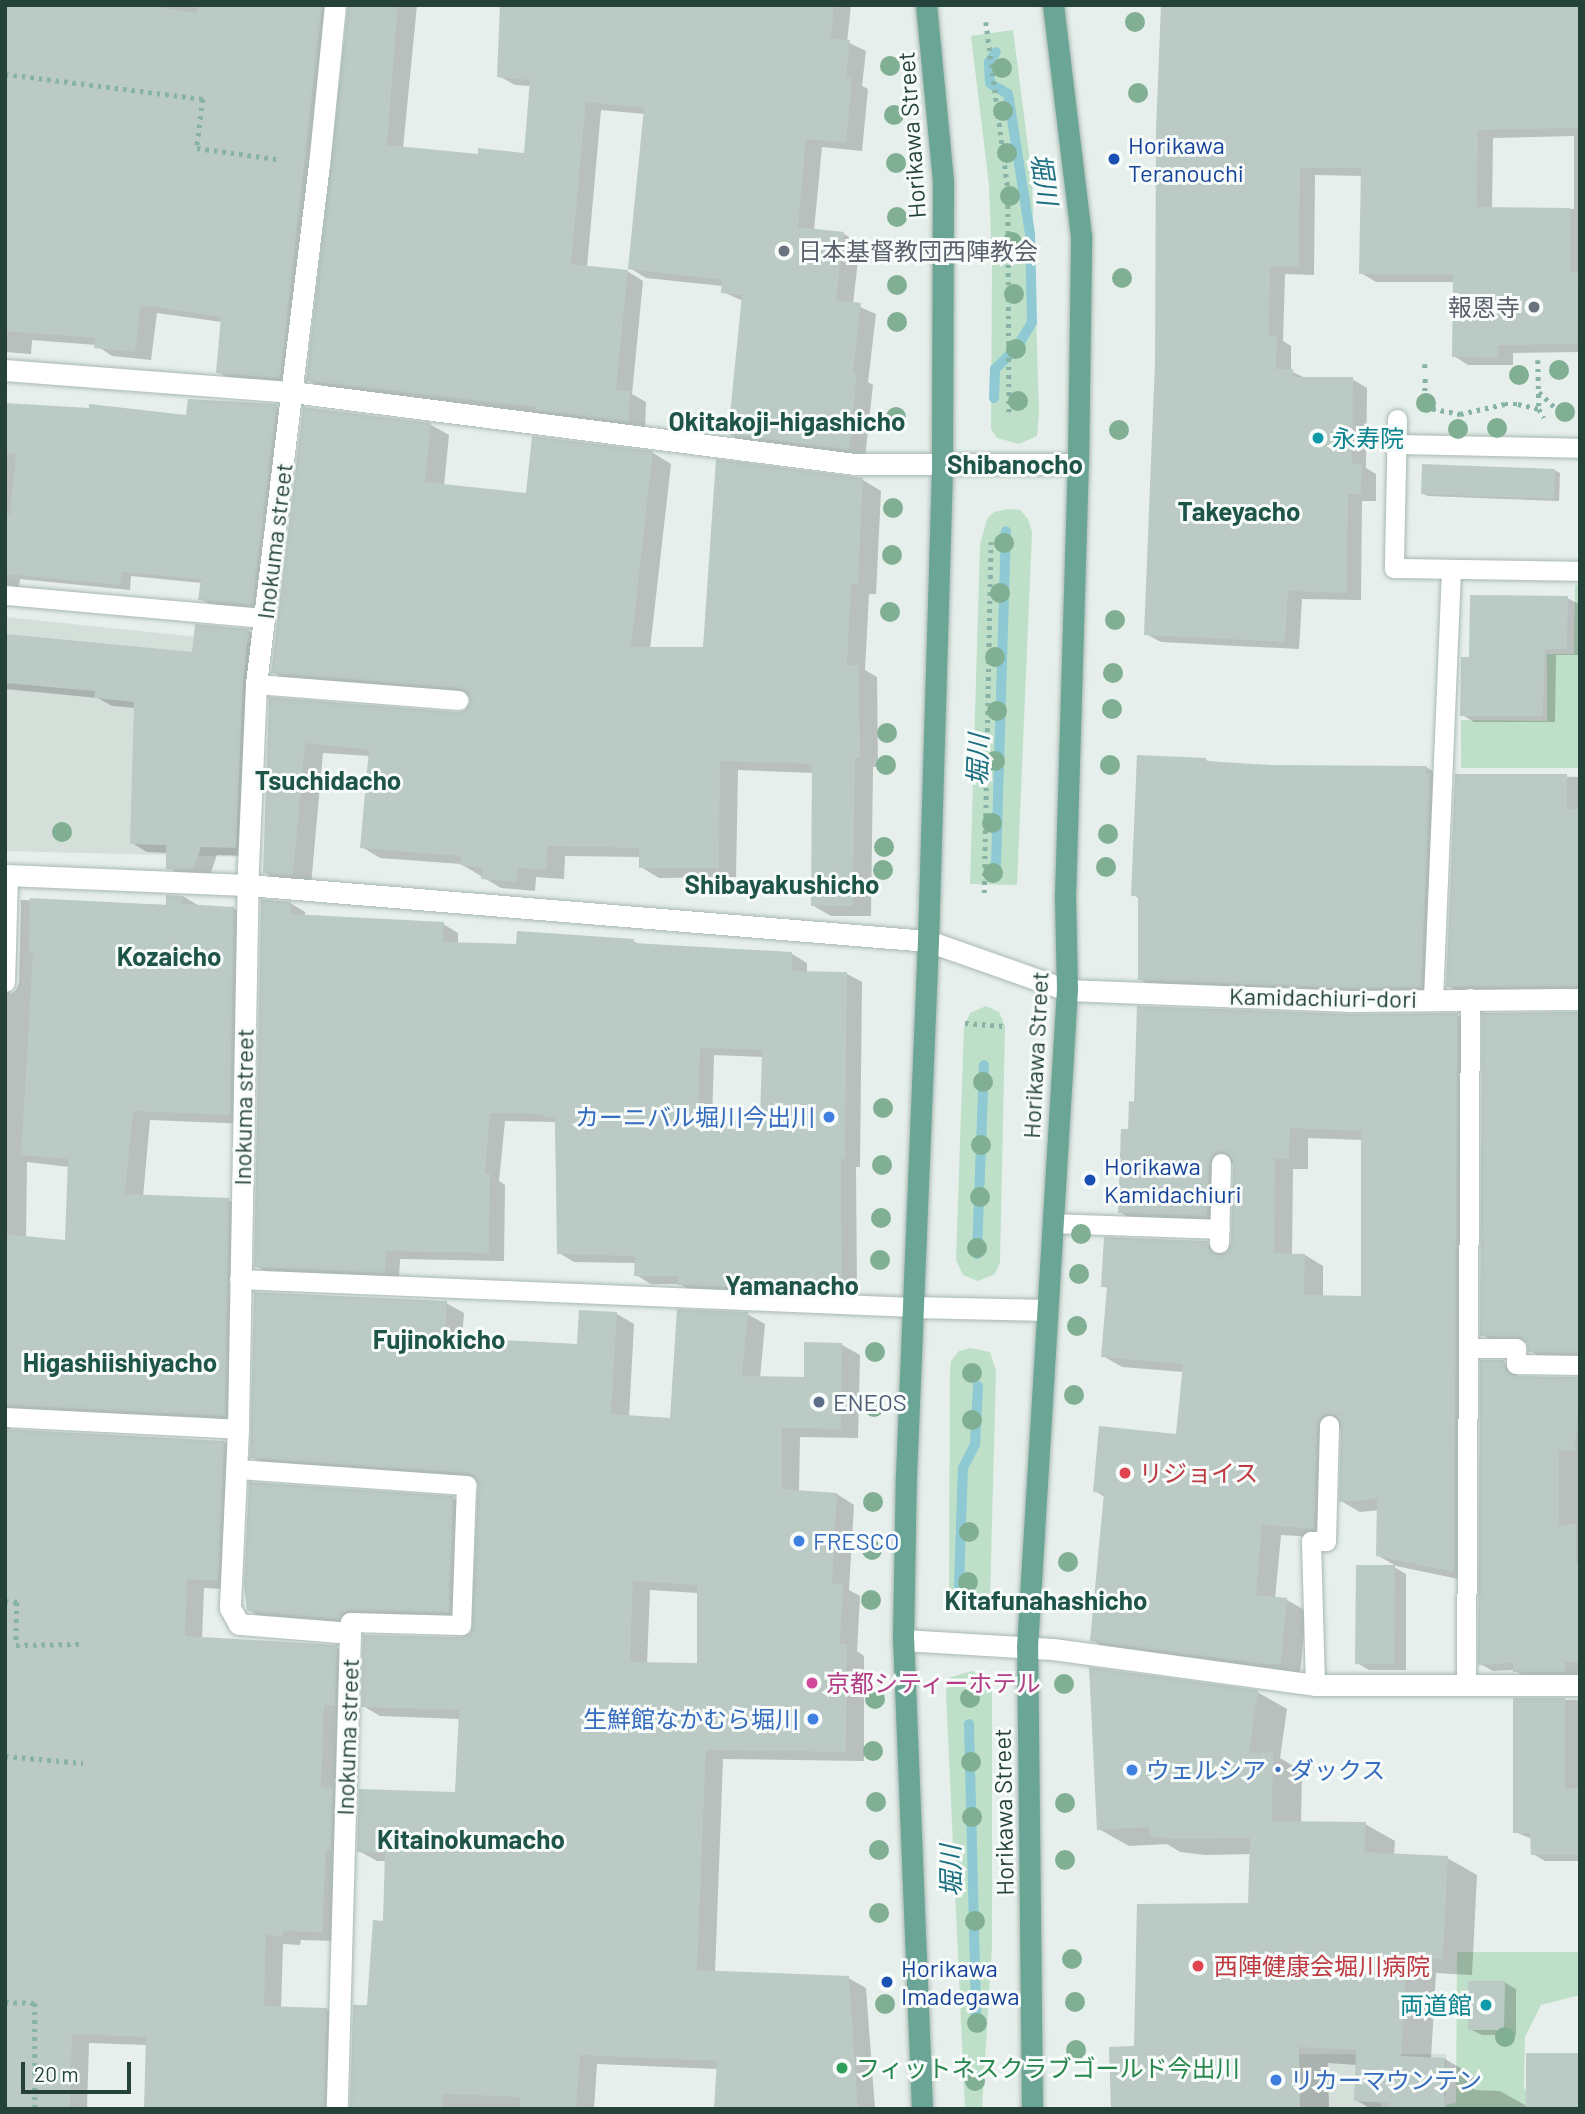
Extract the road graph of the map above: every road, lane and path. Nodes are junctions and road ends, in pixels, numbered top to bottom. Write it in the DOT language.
graph roads {
  1 [pos="335,5"];
  2 [pos="926,5"];
  3 [pos="1053,5"];
  4 [pos="986,22"];
  5 [pos="5,74"];
  6 [pos="276,159"];
  7 [pos="1538,360"];
  8 [pos="1425,369"];
  9 [pos="5,370"];
  10 [pos="292,392"];
  11 [pos="1539,392"];
  12 [pos="1424,407"];
  13 [pos="1539,409"];
  14 [pos="1009,412"];
  15 [pos="1396,419"];
  16 [pos="1424,421"];
  17 [pos="1572,424"];
  18 [pos="1396,444"];
  19 [pos="1572,448"];
  20 [pos="1078,464"];
  21 [pos="942,466"];
  22 [pos="991,542"];
  23 [pos="1451,569"];
  24 [pos="1580,571"];
  25 [pos="5,595"];
  26 [pos="265,618"];
  27 [pos="257,684"];
  28 [pos="458,700"];
  29 [pos="7,875"];
  30 [pos="248,885"];
  31 [pos="984,893"];
  32 [pos="928,941"];
  33 [pos="5,982"];
  34 [pos="1067,990"];
  35 [pos="1471,998"];
  36 [pos="1433,999"];
  37 [pos="1580,999"];
  38 [pos="965,1023"];
  39 [pos="1005,1026"];
  40 [pos="1221,1163"];
  41 [pos="1052,1223"];
  42 [pos="239,1279"];
  43 [pos="912,1307"];
  44 [pos="1046,1310"];
  45 [pos="1468,1348"];
  46 [pos="1580,1365"];
  47 [pos="5,1417"];
  48 [pos="1329,1425"];
  49 [pos="238,1429"];
  50 [pos="237,1469"];
  51 [pos="5,1601"];
  52 [pos="349,1633"];
  53 [pos="903,1640"];
  54 [pos="80,1644"];
  55 [pos="1027,1647"];
  56 [pos="1466,1684"];
  57 [pos="1315,1685"];
  58 [pos="1580,1685"];
  59 [pos="5,1756"];
  60 [pos="83,1763"];
  61 [pos="5,2002"];
  62 [pos="35,2109"];
  63 [pos="337,2109"];
  64 [pos="922,2109"];
  65 [pos="1032,2109"];
  1 -- 10 [label="street, Inokuma street"];
  2 -- 21 [label="main road, Horikawa Street"];
  3 -- 20 [label="main road, Horikawa Street"];
  4 -- 14 [label="path"];
  5 -- 6 [label="path"];
  7 -- 11 [label="path"];
  8 -- 12 [label="path"];
  9 -- 10 [label="street"];
  10 -- 21 [label="street"];
  10 -- 26 [label="street, Inokuma street"];
  11 -- 13 [label="path"];
  11 -- 17 [label="path"];
  12 -- 13 [label="path"];
  12 -- 16 [label="path"];
  13 -- 19 [label="path"];
  15 -- 18 [label="lane"];
  18 -- 19 [label="lane"];
  18 -- 23 [label="lane"];
  20 -- 21 [label="street"];
  20 -- 34 [label="main road, Horikawa Street"];
  21 -- 32 [label="main road, Horikawa Street"];
  22 -- 31 [label="path"];
  23 -- 24 [label="lane"];
  23 -- 36 [label="lane"];
  25 -- 26 [label="lane"];
  26 -- 27 [label="street, Inokuma street"];
  27 -- 28 [label="lane"];
  27 -- 30 [label="street, Inokuma street"];
  29 -- 30 [label="street, Kamidachiuri-dori"];
  29 -- 33 [label="lane"];
  30 -- 32 [label="street, Kamidachiuri-dori"];
  30 -- 42 [label="street, Inokuma street"];
  32 -- 34 [label="street, Kamidachiuri-dori"];
  32 -- 43 [label="main road, Horikawa Street"];
  34 -- 36 [label="street, Kamidachiuri-dori"];
  34 -- 41 [label="main road, Horikawa Street"];
  35 -- 36 [label="street, Kamidachiuri-dori"];
  35 -- 37 [label="street, Kamidachiuri-dori"];
  35 -- 45 [label="lane"];
  38 -- 39 [label="path"];
  40 -- 41 [label="lane"];
  41 -- 44 [label="main road, Horikawa Street"];
  42 -- 43 [label="lane"];
  42 -- 49 [label="street, Inokuma street"];
  43 -- 44 [label="street"];
  43 -- 53 [label="main road, Horikawa Street"];
  44 -- 55 [label="main road, Horikawa Street"];
  45 -- 46 [label="lane"];
  45 -- 56 [label="lane"];
  47 -- 49 [label="lane"];
  48 -- 57 [label="lane"];
  49 -- 50 [label="street, Inokuma street"];
  50 -- 52 [label="street, Inokuma street"];
  50 -- 52 [label="lane"];
  51 -- 54 [label="path"];
  52 -- 63 [label="street, Inokuma street"];
  53 -- 55 [label="street"];
  53 -- 64 [label="main road, Horikawa Street"];
  55 -- 57 [label="street"];
  55 -- 65 [label="main road, Horikawa Street"];
  56 -- 57 [label="street"];
  56 -- 58 [label="street"];
  59 -- 60 [label="path"];
  61 -- 62 [label="path"];
}
